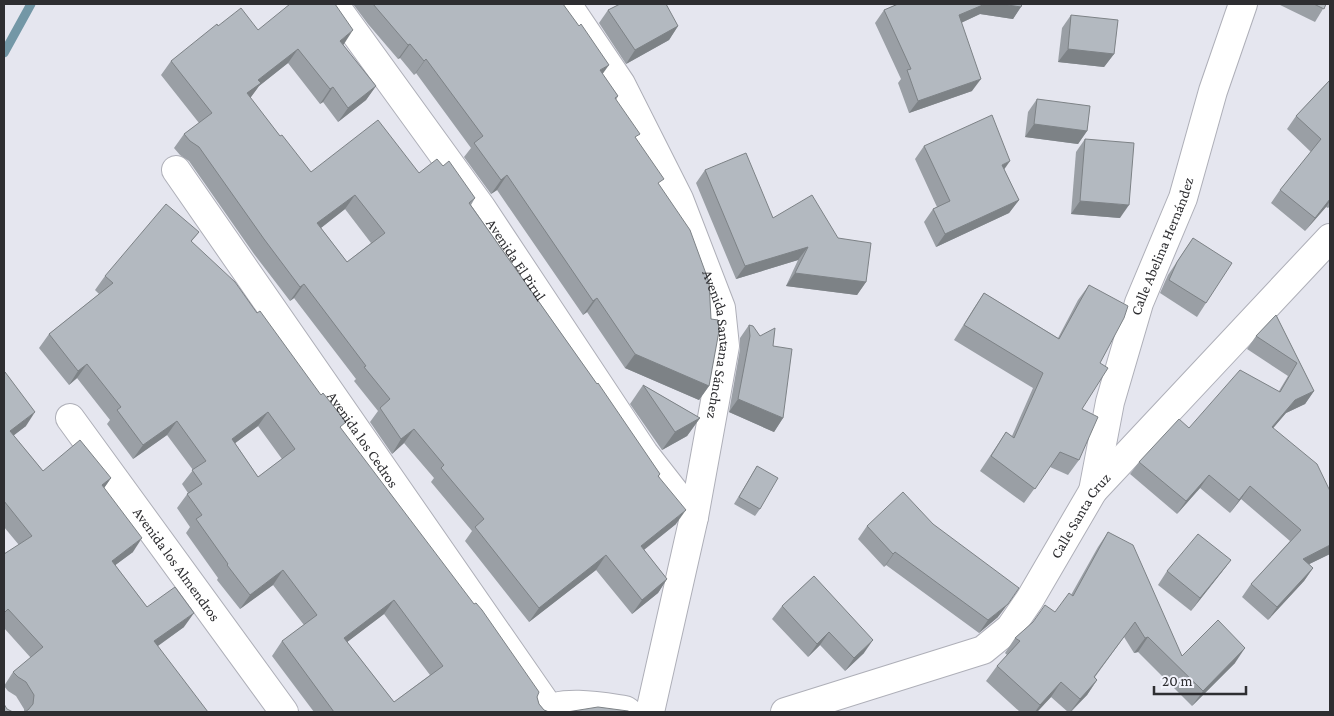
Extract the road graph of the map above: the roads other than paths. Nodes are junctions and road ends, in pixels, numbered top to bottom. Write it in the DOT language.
graph roads {
  1 [pos="334,4"];
  2 [pos="567,4"];
  3 [pos="1243,4"];
  4 [pos="176,170"];
  5 [pos="1330,238"];
  6 [pos="70,418"];
  7 [pos="1093,491"];
  8 [pos="694,517"];
  9 [pos="546,710"];
  10 [pos="284,712"];
  11 [pos="628,712"];
  12 [pos="650,712"];
  13 [pos="786,712"];
  1 -- 8 [label="street, Avenida El Pirul"];
  2 -- 8 [label="street, Avenida Santana Sánchez"];
  3 -- 7 [label="street, Calle Abelina Hernández"];
  4 -- 9 [label="street, Avenida los Cedros"];
  5 -- 7 [label="street, Calle Santa Cruz"];
  6 -- 10 [label="street, Avenida los Almendros"];
  7 -- 13 [label="street, Calle Santa Cruz"];
  8 -- 12 [label="street, Avenida Santana Sánchez"];
  9 -- 11 [label="street"];
}
